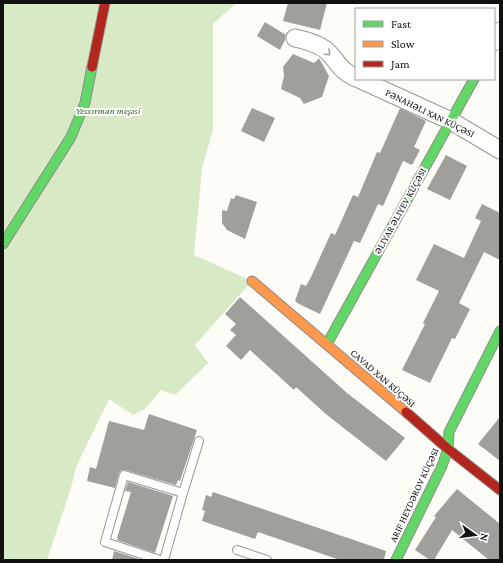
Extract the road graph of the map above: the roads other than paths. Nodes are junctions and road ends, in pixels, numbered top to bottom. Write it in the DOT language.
graph roads {
  1 [pos="105,3"];
  2 [pos="500,31"];
  3 [pos="295,38"];
  4 [pos="495,40"];
  5 [pos="355,78"];
  6 [pos="361,80"];
  7 [pos="473,80"];
  8 [pos="451,121"];
  9 [pos="500,150"];
  10 [pos="3,244"];
  11 [pos="252,281"];
  12 [pos="500,331"];
  13 [pos="327,344"];
  14 [pos="199,441"];
  15 [pos="448,449"];
  16 [pos="500,490"];
  17 [pos="183,493"];
  18 [pos="237,550"];
  19 [pos="160,560"];
  20 [pos="164,560"];
  21 [pos="266,560"];
  22 [pos="396,560"];
  1 -- 10 [label="street"];
  2 -- 4 [label="street"];
  3 -- 5 [label="street, one-way"];
  6 -- 8 [label="street, PƏNAHƏLI XAN KÜÇƏSI"];
  7 -- 8 [label="street, ƏLIYAR ƏLIYEV KÜÇƏSI"];
  8 -- 9 [label="street, PƏNAHƏLI XAN KÜÇƏSI"];
  8 -- 13 [label="street, ƏLIYAR ƏLIYEV KÜÇƏSI"];
  11 -- 13 [label="street, CAVAD XAN KÜÇƏSI"];
  12 -- 15 [label="street, ARIF HEYDƏROV KÜÇƏSI"];
  13 -- 15 [label="street, CAVAD XAN KÜÇƏSI"];
  14 -- 17 [label="lane"];
  15 -- 16 [label="street, CAVAD XAN KÜÇƏSI"];
  15 -- 22 [label="street, ARIF HEYDƏROV KÜÇƏSI"];
  17 -- 19 [label="lane"];
  17 -- 20 [label="lane"];
  18 -- 21 [label="lane"];
}
